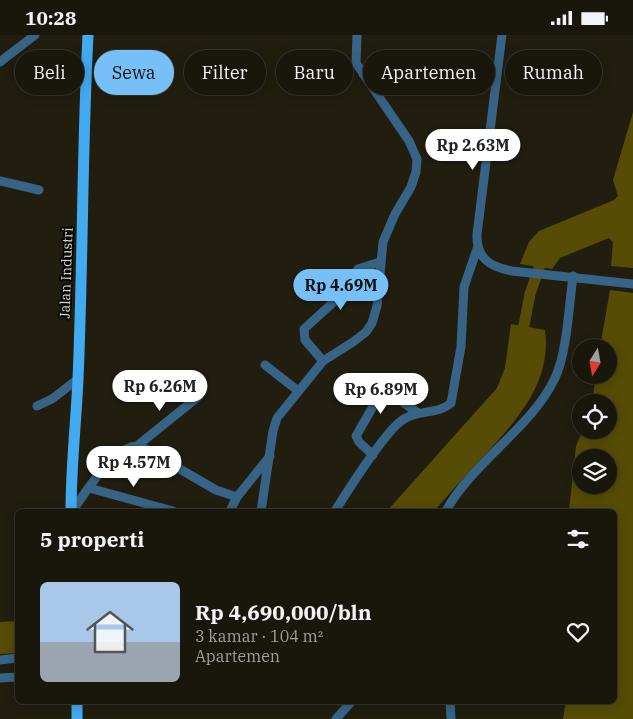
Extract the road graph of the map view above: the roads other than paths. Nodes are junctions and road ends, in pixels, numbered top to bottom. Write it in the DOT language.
graph roads {
  1 [pos="35,35"];
  2 [pos="88,35"];
  3 [pos="357,35"];
  4 [pos="502,35"];
  5 [pos="0,62"];
  6 [pos="363,75"];
  7 [pos="496,81"];
  8 [pos="378,95"];
  9 [pos="0,181"];
  10 [pos="39,190"];
  11 [pos="477,249"];
  12 [pos="380,261"];
  13 [pos="573,276"];
  14 [pos="633,284"];
  15 [pos="323,361"];
  16 [pos="264,365"];
  17 [pos="78,379"];
  18 [pos="297,390"];
  19 [pos="199,396"];
  20 [pos="38,406"];
  21 [pos="418,413"];
  22 [pos="137,446"];
  23 [pos="271,454"];
  24 [pos="373,455"];
  25 [pos="89,488"];
  26 [pos="237,497"];
  27 [pos="71,509"];
  28 [pos="73,509"];
  29 [pos="166,509"];
  30 [pos="231,509"];
  31 [pos="261,509"];
  32 [pos="336,509"];
  33 [pos="447,509"];
  34 [pos="15,659"];
  35 [pos="0,660"];
  36 [pos="15,677"];
  37 [pos="0,678"];
  38 [pos="77,704"];
  39 [pos="349,704"];
  40 [pos="450,704"];
  41 [pos="77,719"];
  42 [pos="336,719"];
  43 [pos="450,719"];
  1 -- 5 [label="street"];
  2 -- 17 [label="main road, Jalan Industri"];
  3 -- 6 [label="street"];
  4 -- 7 [label="street"];
  7 -- 11 [label="street"];
  8 -- 12 [label="street"];
  9 -- 10 [label="street"];
  11 -- 13 [label="street"];
  11 -- 21 [label="street"];
  12 -- 15 [label="street"];
  12 -- 15 [label="street"];
  13 -- 14 [label="street"];
  13 -- 33 [label="street"];
  15 -- 18 [label="street"];
  16 -- 18 [label="street"];
  17 -- 20 [label="street"];
  17 -- 27 [label="main road, Jalan Industri"];
  18 -- 23 [label="street"];
  19 -- 22 [label="street"];
  21 -- 24 [label="street"];
  21 -- 24 [label="street"];
  22 -- 25 [label="street"];
  22 -- 26 [label="street"];
  23 -- 26 [label="street"];
  23 -- 31 [label="street"];
  24 -- 32 [label="street"];
  25 -- 28 [label="street"];
  25 -- 29 [label="street"];
  26 -- 30 [label="street"];
  34 -- 35 [label="street"];
  36 -- 37 [label="street"];
  38 -- 41 [label="main road"];
  39 -- 42 [label="street"];
  40 -- 43 [label="street"];
}
